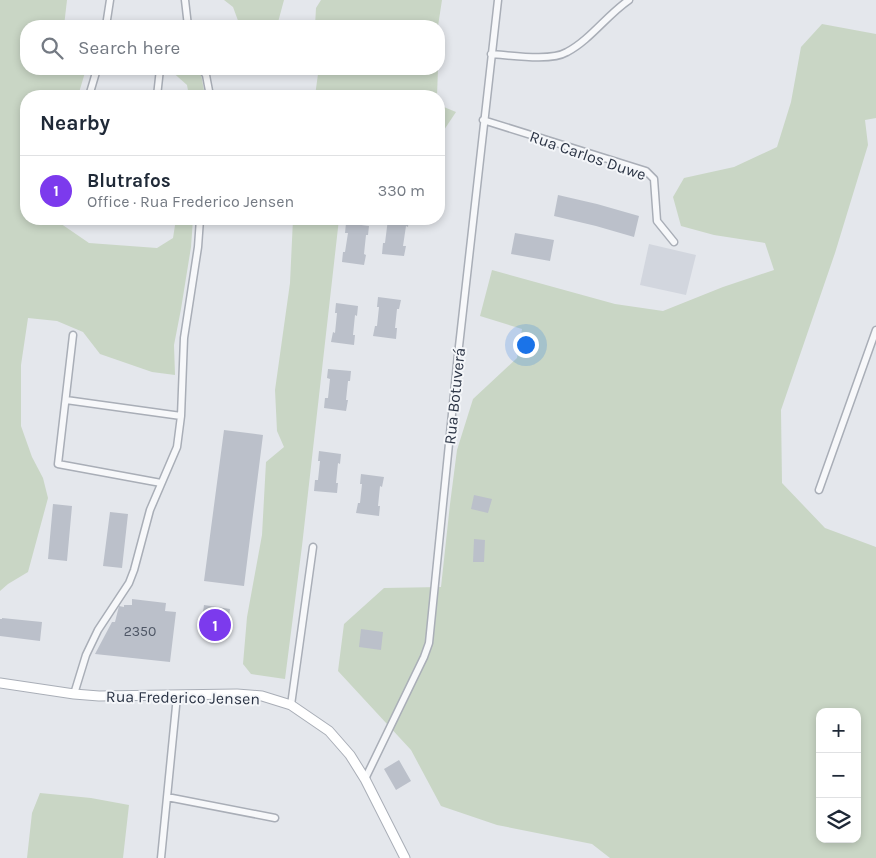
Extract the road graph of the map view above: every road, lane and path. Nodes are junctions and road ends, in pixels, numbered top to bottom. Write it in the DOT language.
graph roads {
  1 [pos="110,0"];
  2 [pos="185,0"];
  3 [pos="498,0"];
  4 [pos="629,0"];
  5 [pos="107,20"];
  6 [pos="187,20"];
  7 [pos="490,54"];
  8 [pos="95,75"];
  9 [pos="159,75"];
  10 [pos="206,75"];
  11 [pos="91,90"];
  12 [pos="158,90"];
  13 [pos="209,90"];
  14 [pos="483,120"];
  15 [pos="200,225"];
  16 [pos="674,242"];
  17 [pos="876,330"];
  18 [pos="74,335"];
  19 [pos="66,400"];
  20 [pos="181,416"];
  21 [pos="161,483"];
  22 [pos="819,490"];
  23 [pos="313,548"];
  24 [pos="0,683"];
  25 [pos="74,694"];
  26 [pos="178,696"];
  27 [pos="291,706"];
  28 [pos="365,779"];
  29 [pos="168,797"];
  30 [pos="275,818"];
  31 [pos="161,858"];
  32 [pos="405,858"];
  1 -- 5 [label="street"];
  2 -- 6 [label="street"];
  3 -- 7 [label="street, Rua Botuverá"];
  4 -- 7 [label="street"];
  7 -- 14 [label="street, Rua Botuverá"];
  8 -- 11 [label="street"];
  9 -- 12 [label="street"];
  10 -- 13 [label="street"];
  14 -- 16 [label="street, Rua Carlos Duwe"];
  14 -- 28 [label="street, Rua Botuverá"];
  15 -- 20 [label="street"];
  17 -- 22 [label="street"];
  18 -- 19 [label="street"];
  19 -- 20 [label="street"];
  19 -- 21 [label="street"];
  20 -- 21 [label="street"];
  21 -- 25 [label="street"];
  23 -- 27 [label="street"];
  24 -- 25 [label="main road, Rua Frederico Jensen"];
  25 -- 26 [label="main road, Rua Frederico Jensen"];
  26 -- 27 [label="main road, Rua Frederico Jensen"];
  26 -- 29 [label="street"];
  27 -- 28 [label="main road, Rua Frederico Jensen"];
  28 -- 32 [label="main road, Rua Frederico Jensen"];
  29 -- 30 [label="street"];
  29 -- 31 [label="street"];
}
